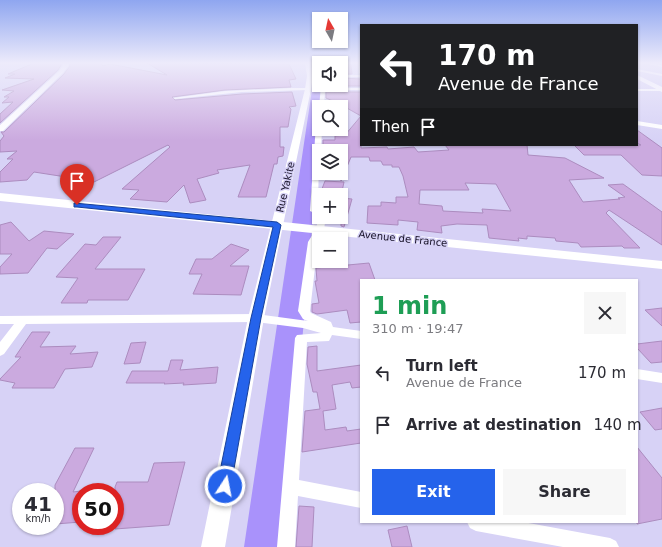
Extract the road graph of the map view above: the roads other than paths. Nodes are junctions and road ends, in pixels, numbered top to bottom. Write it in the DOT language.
graph roads {
  1 [pos="44,89"];
  2 [pos="298,89"];
  3 [pos="348,89"];
  4 [pos="360,90"];
  5 [pos="638,90"];
  6 [pos="662,90"];
  7 [pos="317,92"];
  8 [pos="175,98"];
  9 [pos="638,123"];
  10 [pos="662,127"];
  11 [pos="0,130"];
  12 [pos="318,136"];
  13 [pos="315,188"];
  14 [pos="0,197"];
  15 [pos="284,225"];
  16 [pos="318,225"];
  17 [pos="662,265"];
  18 [pos="259,319"];
  19 [pos="0,320"];
  20 [pos="23,320"];
  21 [pos="328,330"];
  22 [pos="360,335"];
  23 [pos="0,351"];
  24 [pos="638,374"];
  25 [pos="662,378"];
  26 [pos="291,487"];
  27 [pos="360,500"];
  28 [pos="481,523"];
  29 [pos="213,547"];
  30 [pos="286,547"];
  31 [pos="610,547"];
  1 -- 11 [label="main road"];
  2 -- 8 [label="street"];
  3 -- 4 [label="street"];
  5 -- 6 [label="street"];
  7 -- 15 [label="main road, Rue Yakite"];
  9 -- 10 [label="street"];
  12 -- 13 [label="street"];
  14 -- 15 [label="main road, Avenue de France"];
  15 -- 16 [label="main road, Avenue de France"];
  15 -- 18 [label="main road, Rue Yakite"];
  16 -- 17 [label="main road, Avenue de France"];
  16 -- 21 [label="street"];
  18 -- 20 [label="street"];
  18 -- 21 [label="street"];
  18 -- 29 [label="main road, Rue Yakite"];
  19 -- 20 [label="street"];
  20 -- 23 [label="street"];
  21 -- 22 [label="street"];
  21 -- 26 [label="street"];
  24 -- 25 [label="street"];
  26 -- 27 [label="street"];
  26 -- 30 [label="street"];
  28 -- 31 [label="street"];
}
